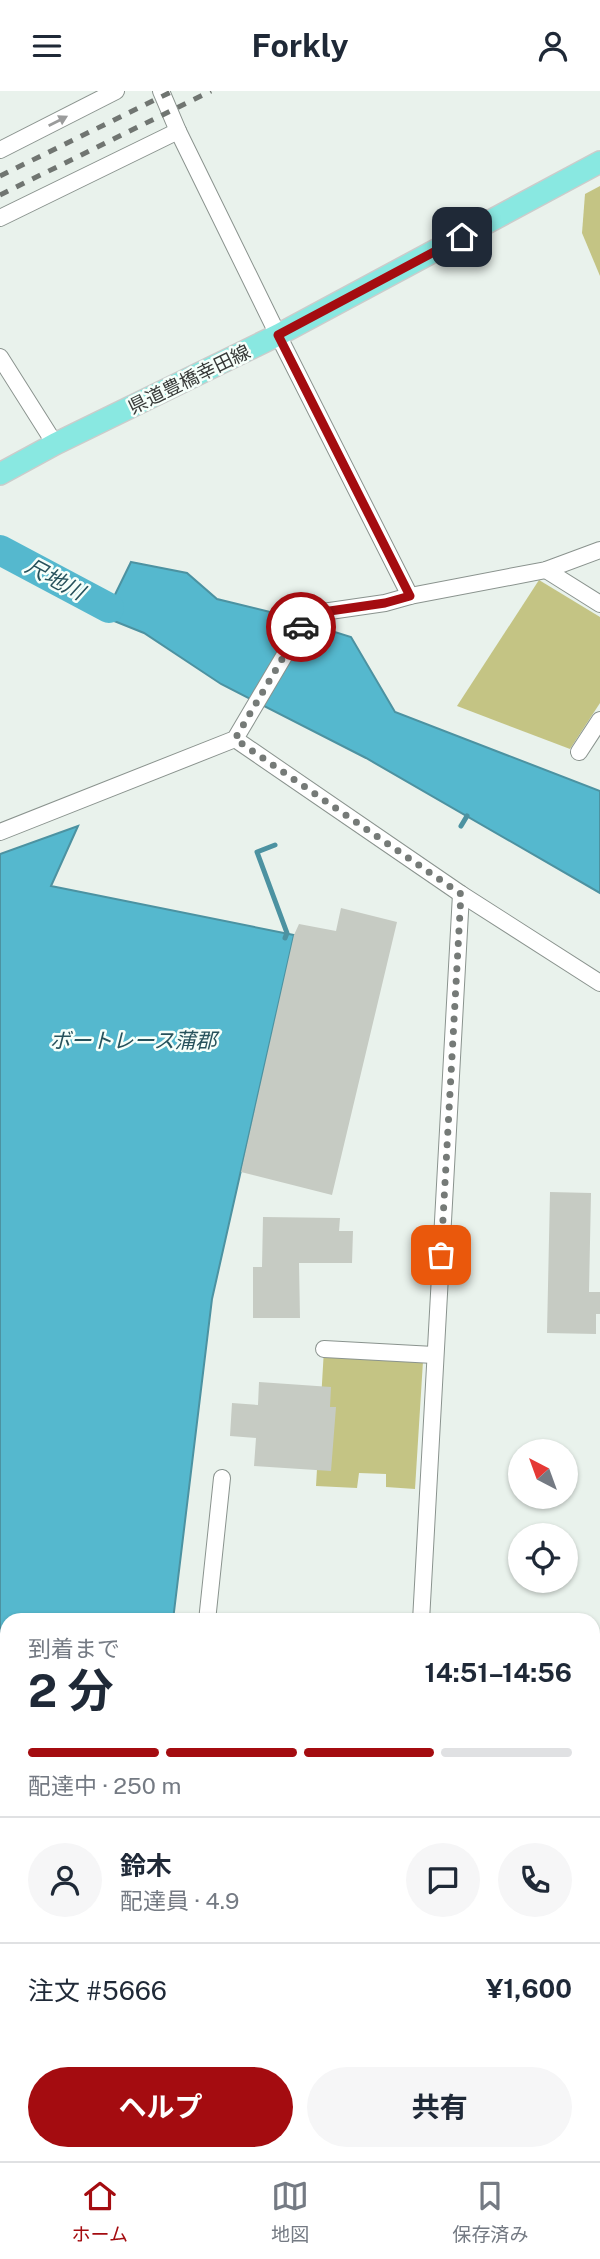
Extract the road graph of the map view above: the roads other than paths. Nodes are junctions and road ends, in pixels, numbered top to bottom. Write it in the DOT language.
graph roads {
  1 [pos="116,91"];
  2 [pos="160,91"];
  3 [pos="178,131"];
  4 [pos="0,150"];
  5 [pos="600,163"];
  6 [pos="0,218"];
  7 [pos="278,335"];
  8 [pos="0,357"];
  9 [pos="55,444"];
  10 [pos="0,474"];
  11 [pos="600,550"];
  12 [pos="546,570"];
  13 [pos="410,596"];
  14 [pos="600,604"];
  15 [pos="600,720"];
  16 [pos="235,739"];
  17 [pos="579,752"];
  18 [pos="0,832"];
  19 [pos="461,894"];
  20 [pos="600,983"];
  21 [pos="324,1349"];
  22 [pos="434,1355"];
  23 [pos="222,1478"];
  24 [pos="208,1613"];
  25 [pos="421,1613"];
  4 -- 1 [label="street, one-way"];
  2 -- 3 [label="street"];
  3 -- 6 [label="street"];
  3 -- 7 [label="street"];
  5 -- 7 [label="main road, 県道豊橋幸田線"];
  7 -- 9 [label="main road, 県道豊橋幸田線"];
  7 -- 13 [label="street"];
  8 -- 9 [label="street"];
  9 -- 10 [label="main road, 県道豊橋幸田線"];
  11 -- 12 [label="street"];
  12 -- 13 [label="street"];
  12 -- 14 [label="street"];
  13 -- 16 [label="street"];
  15 -- 17 [label="street"];
  16 -- 18 [label="street"];
  16 -- 19 [label="street"];
  19 -- 20 [label="street"];
  19 -- 22 [label="street"];
  21 -- 22 [label="street"];
  22 -- 25 [label="street"];
  23 -- 24 [label="street"];
}
